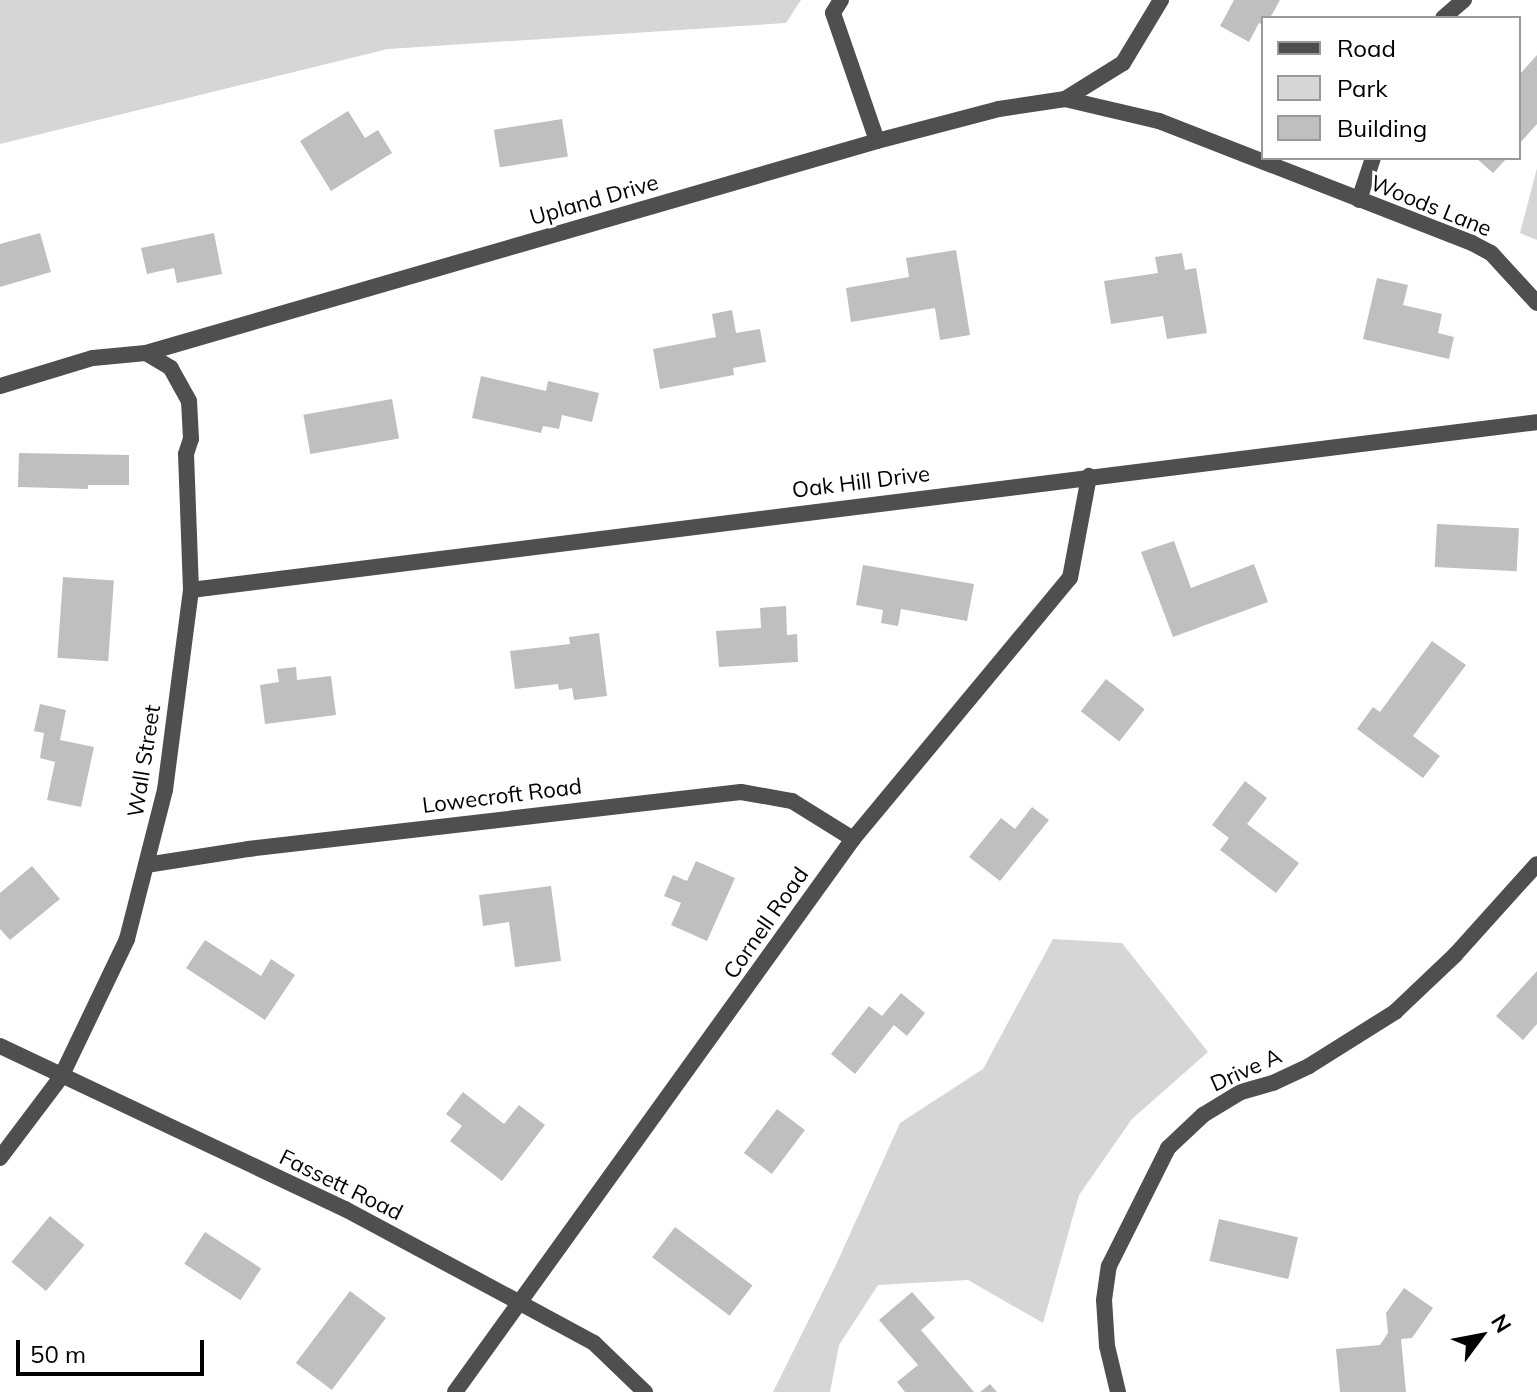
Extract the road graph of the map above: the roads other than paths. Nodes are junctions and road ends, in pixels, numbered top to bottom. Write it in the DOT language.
graph roads {
  1 [pos="841,0"];
  2 [pos="1161,0"];
  3 [pos="1464,0"];
  4 [pos="1445,16"];
  5 [pos="1065,99"];
  6 [pos="877,141"];
  7 [pos="1372,160"];
  8 [pos="1359,200"];
  9 [pos="1537,303"];
  10 [pos="146,353"];
  11 [pos="0,386"];
  12 [pos="1537,422"];
  13 [pos="1089,476"];
  14 [pos="191,590"];
  15 [pos="853,839"];
  16 [pos="1537,864"];
  17 [pos="146,865"];
  18 [pos="0,1046"];
  19 [pos="61,1077"];
  20 [pos="0,1158"];
  21 [pos="522,1304"];
  22 [pos="455,1392"];
  23 [pos="645,1392"];
  24 [pos="1118,1392"];
  1 -- 6 [label="street"];
  2 -- 5 [label="street, Upland Drive"];
  3 -- 4 [label="street"];
  5 -- 6 [label="street, Upland Drive"];
  5 -- 8 [label="street, Woods Lane"];
  6 -- 10 [label="street, Upland Drive"];
  7 -- 8 [label="street"];
  8 -- 9 [label="street, Woods Lane"];
  10 -- 11 [label="street, Upland Drive"];
  10 -- 14 [label="street, Wall Street"];
  12 -- 13 [label="street, Oak Hill Drive"];
  13 -- 14 [label="street, Oak Hill Drive"];
  13 -- 15 [label="street, Cornell Road"];
  14 -- 17 [label="street, Wall Street"];
  15 -- 17 [label="street, Lowecroft Road"];
  15 -- 21 [label="street, Cornell Road"];
  16 -- 24 [label="street, Drive A"];
  17 -- 19 [label="street, Wall Street"];
  18 -- 19 [label="street, Fassett Road"];
  19 -- 20 [label="street, Wall Street"];
  19 -- 21 [label="street, Fassett Road"];
  21 -- 22 [label="street, Cornell Road"];
  21 -- 23 [label="street, Fassett Road"];
}
